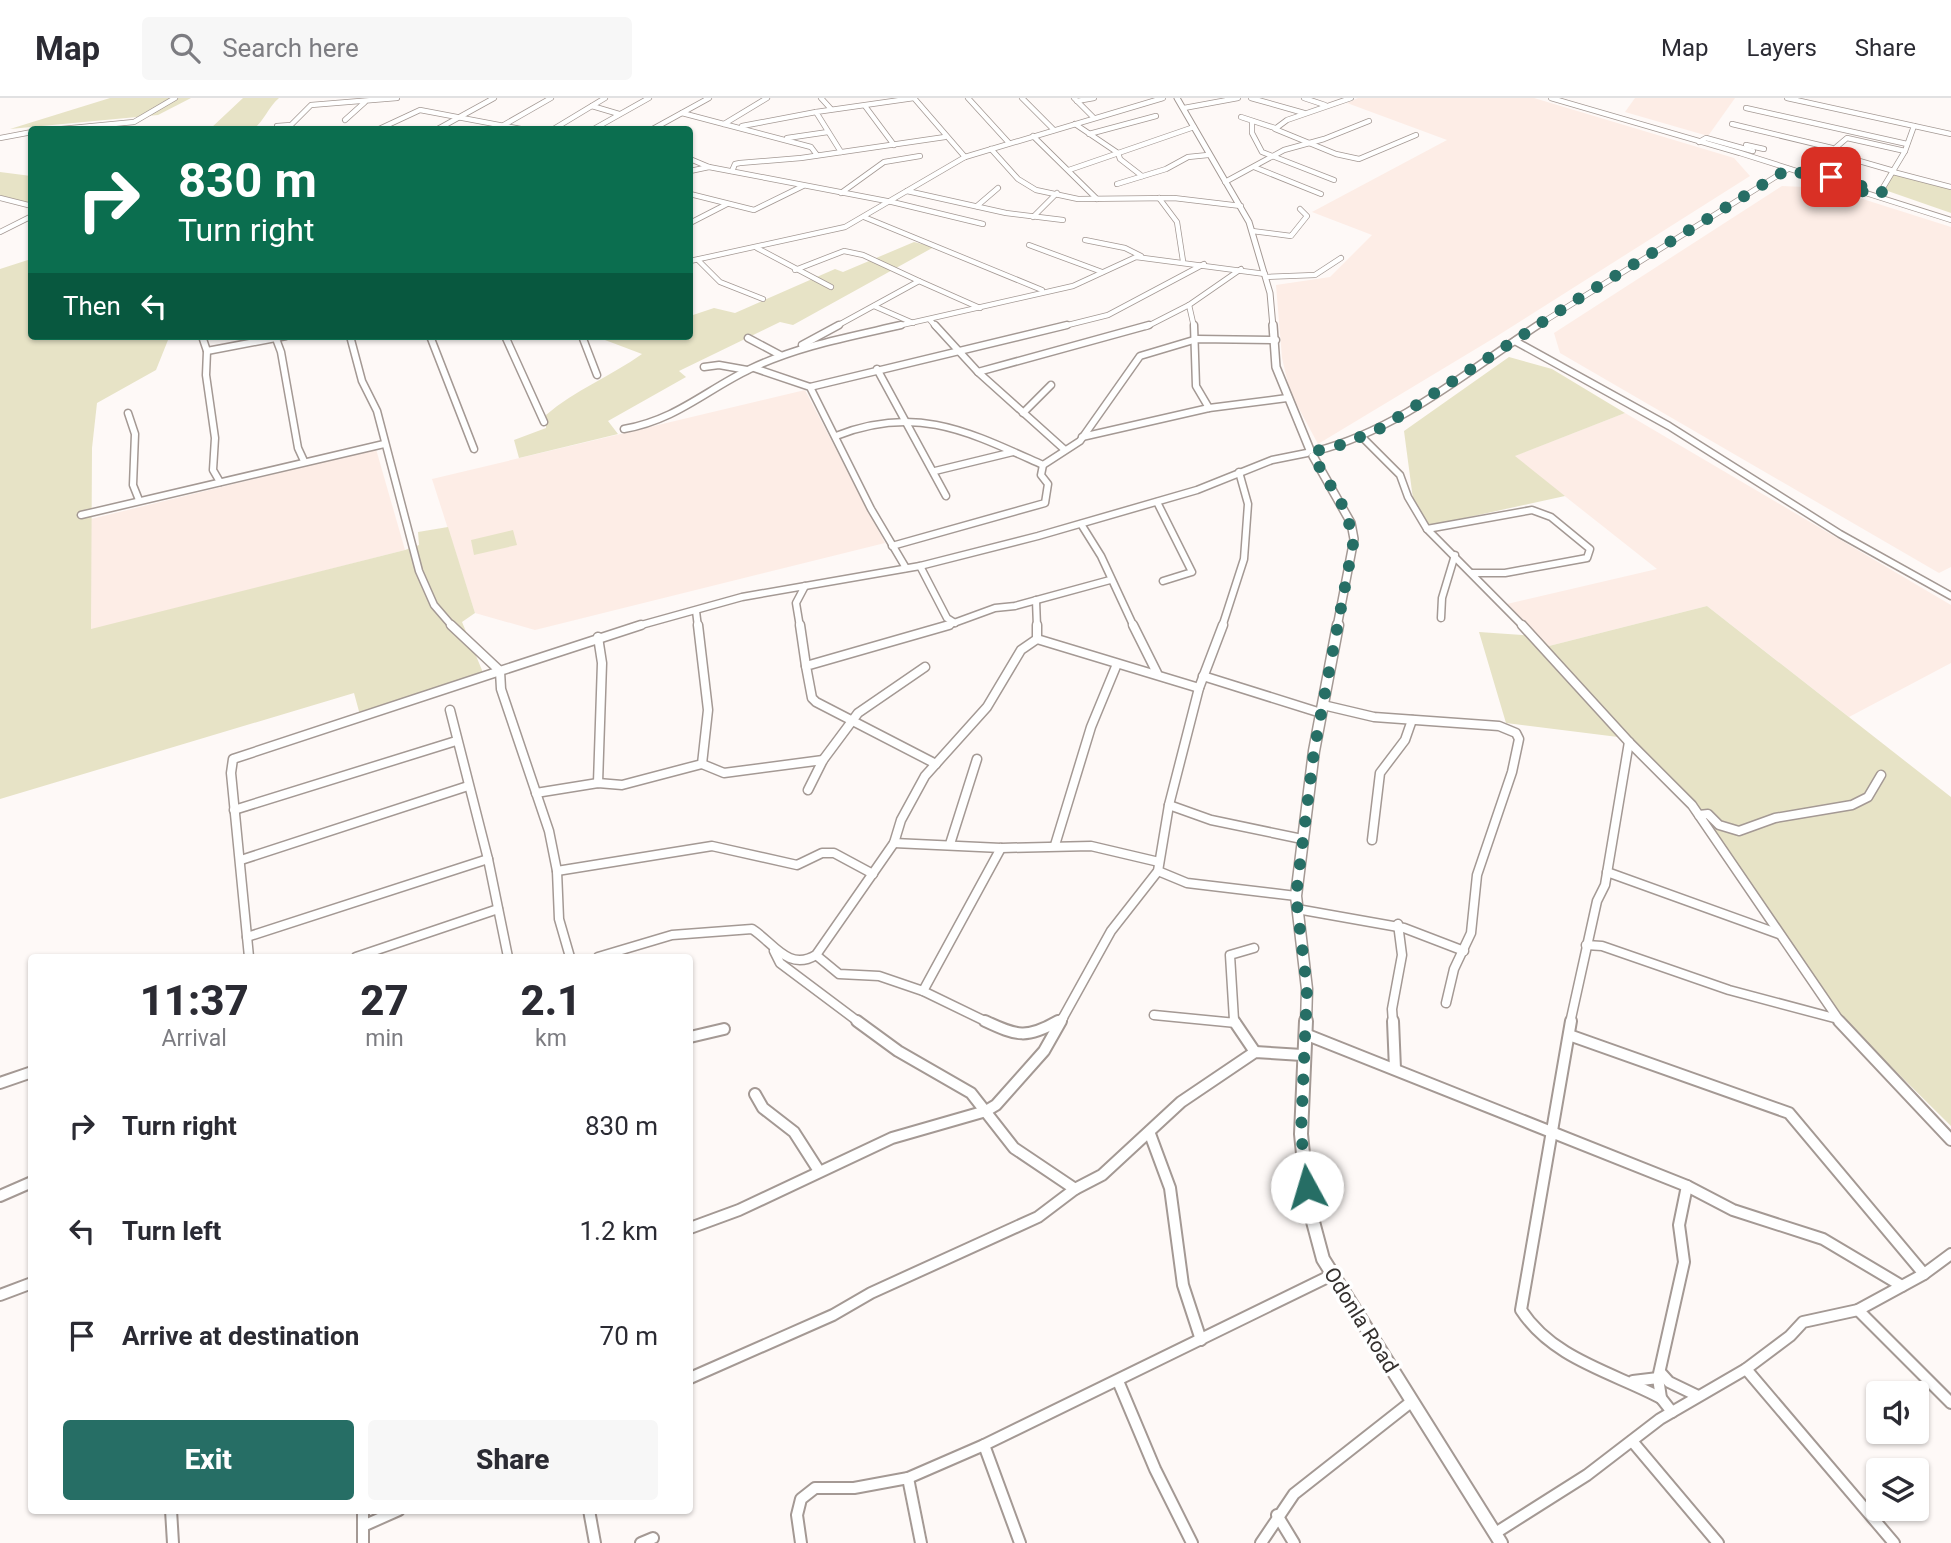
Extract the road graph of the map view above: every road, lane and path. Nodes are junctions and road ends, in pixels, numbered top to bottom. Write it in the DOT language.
graph roads {
  1 [pos="175,98"];
  2 [pos="397,98"];
  3 [pos="494,98"];
  4 [pos="551,98"];
  5 [pos="605,98"];
  6 [pos="649,98"];
  7 [pos="709,98"];
  8 [pos="767,98"];
  9 [pos="821,98"];
  10 [pos="968,98"];
  11 [pos="1022,98"];
  12 [pos="1094,98"];
  13 [pos="1163,98"];
  14 [pos="1177,98"];
  15 [pos="1238,98"];
  16 [pos="1251,98"];
  17 [pos="1304,98"];
  18 [pos="1351,98"];
  19 [pos="1551,98"];
  20 [pos="1787,98"];
  21 [pos="1075,99"];
  22 [pos="365,102"];
  23 [pos="1325,105"];
  24 [pos="592,106"];
  25 [pos="865,106"];
  26 [pos="1184,107"];
  27 [pos="1746,108"];
  28 [pos="828,109"];
  29 [pos="816,112"];
  30 [pos="681,113"];
  31 [pos="1304,113"];
  32 [pos="619,114"];
  33 [pos="1156,116"];
  34 [pos="463,117"];
  35 [pos="1241,117"];
  36 [pos="1094,118"];
  37 [pos="345,120"];
  38 [pos="1252,121"];
  39 [pos="1369,121"];
  40 [pos="724,124"];
  41 [pos="1075,124"];
  42 [pos="1732,124"];
  43 [pos="503,125"];
  44 [pos="92,126"];
  45 [pos="290,126"];
  46 [pos="385,126"];
  47 [pos="444,126"];
  48 [pos="508,126"];
  49 [pos="559,126"];
  50 [pos="599,126"];
  51 [pos="658,126"];
  52 [pos="1194,127"];
  53 [pos="1914,127"];
  54 [pos="751,128"];
  55 [pos="1275,128"];
  56 [pos="1054,130"];
  57 [pos="828,132"];
  58 [pos="28,133"];
  59 [pos="1089,134"];
  60 [pos="1951,134"];
  61 [pos="1416,135"];
  62 [pos="1033,136"];
  63 [pos="945,137"];
  64 [pos="0,138"];
  65 [pos="789,139"];
  66 [pos="1699,142"];
  67 [pos="1009,143"];
  68 [pos="1308,143"];
  69 [pos="1743,144"];
  70 [pos="894,145"];
  71 [pos="1907,145"];
  72 [pos="886,146"];
  73 [pos="1751,146"];
  74 [pos="990,149"];
  75 [pos="1765,149"];
  76 [pos="1834,149"];
  77 [pos="1905,151"];
  78 [pos="841,152"];
  79 [pos="1118,153"];
  80 [pos="817,155"];
  81 [pos="1209,155"];
  82 [pos="920,156"];
  83 [pos="1269,156"];
  84 [pos="965,157"];
  85 [pos="896,159"];
  86 [pos="693,160"];
  87 [pos="735,164"];
  88 [pos="709,167"];
  89 [pos="1254,167"];
  90 [pos="716,168"];
  91 [pos="1786,168"];
  92 [pos="693,170"];
  93 [pos="1069,170"];
  94 [pos="732,171"];
  95 [pos="1893,171"];
  96 [pos="1142,176"];
  97 [pos="1334,180"];
  98 [pos="1225,182"];
  99 [pos="1117,184"];
  100 [pos="803,186"];
  101 [pos="1951,187"];
  102 [pos="998,188"];
  103 [pos="907,191"];
  104 [pos="841,193"];
  105 [pos="1057,193"];
  106 [pos="1321,194"];
  107 [pos="1880,194"];
  108 [pos="693,195"];
  109 [pos="0,198"];
  110 [pos="1159,198"];
  111 [pos="1097,199"];
  112 [pos="887,202"];
  113 [pos="28,204"];
  114 [pos="727,204"];
  115 [pos="977,206"];
  116 [pos="1241,206"];
  117 [pos="1300,209"];
  118 [pos="864,217"];
  119 [pos="1034,217"];
  120 [pos="28,218"];
  121 [pos="1063,220"];
  122 [pos="1951,220"];
  123 [pos="693,221"];
  124 [pos="983,224"];
  125 [pos="1252,231"];
  126 [pos="0,232"];
  127 [pos="1085,240"];
  128 [pos="1029,245"];
  129 [pos="757,248"];
  130 [pos="1141,256"];
  131 [pos="1341,257"];
  132 [pos="698,260"];
  133 [pos="693,261"];
  134 [pos="1183,261"];
  135 [pos="1204,264"];
  136 [pos="795,270"];
  137 [pos="1241,270"];
  138 [pos="1102,272"];
  139 [pos="1266,275"];
  140 [pos="919,281"];
  141 [pos="831,287"];
  142 [pos="1043,290"];
  143 [pos="763,299"];
  144 [pos="1189,304"];
  145 [pos="874,306"];
  146 [pos="980,308"];
  147 [pos="930,320"];
  148 [pos="913,323"];
  149 [pos="748,338"];
  150 [pos="1197,338"];
  151 [pos="203,340"];
  152 [pos="261,340"];
  153 [pos="277,340"];
  154 [pos="352,340"];
  155 [pos="432,340"];
  156 [pos="507,340"];
  157 [pos="584,340"];
  158 [pos="1276,340"];
  159 [pos="1515,341"];
  160 [pos="794,349"];
  161 [pos="956,350"];
  162 [pos="207,351"];
  163 [pos="780,355"];
  164 [pos="704,367"];
  165 [pos="751,369"];
  166 [pos="877,369"];
  167 [pos="978,372"];
  168 [pos="597,375"];
  169 [pos="1051,385"];
  170 [pos="810,387"];
  171 [pos="1287,398"];
  172 [pos="1209,408"];
  173 [pos="128,413"];
  174 [pos="1023,413"];
  175 [pos="902,418"];
  176 [pos="544,422"];
  177 [pos="624,429"];
  178 [pos="836,436"];
  179 [pos="1362,437"];
  180 [pos="1082,438"];
  181 [pos="384,443"];
  182 [pos="474,449"];
  183 [pos="1065,450"];
  184 [pos="1013,452"];
  185 [pos="1311,452"];
  186 [pos="304,461"];
  187 [pos="1043,465"];
  188 [pos="935,471"];
  189 [pos="1238,472"];
  190 [pos="220,482"];
  191 [pos="946,496"];
  192 [pos="139,500"];
  193 [pos="1157,502"];
  194 [pos="81,515"];
  195 [pos="1082,524"];
  196 [pos="1427,529"];
  197 [pos="892,546"];
  198 [pos="1455,555"];
  199 [pos="920,566"];
  200 [pos="906,568"];
  201 [pos="1472,573"];
  202 [pos="1110,580"];
  203 [pos="1163,581"];
  204 [pos="805,586"];
  205 [pos="1951,596"];
  206 [pos="1036,600"];
  207 [pos="696,611"];
  208 [pos="947,618"];
  209 [pos="1441,618"];
  210 [pos="955,623"];
  211 [pos="942,627"];
  212 [pos="598,637"];
  213 [pos="1037,639"];
  214 [pos="1117,664"];
  215 [pos="806,666"];
  216 [pos="925,667"];
  217 [pos="500,671"];
  218 [pos="1157,673"];
  219 [pos="1203,676"];
  220 [pos="1199,688"];
  221 [pos="1322,709"];
  222 [pos="450,710"];
  223 [pos="1412,720"];
  224 [pos="851,722"];
  225 [pos="456,741"];
  226 [pos="1629,742"];
  227 [pos="977,759"];
  228 [pos="823,761"];
  229 [pos="702,764"];
  230 [pos="936,764"];
  231 [pos="1881,775"];
  232 [pos="598,783"];
  233 [pos="468,786"];
  234 [pos="808,790"];
  235 [pos="536,793"];
  236 [pos="1169,805"];
  237 [pos="234,810"];
  238 [pos="1699,815"];
  239 [pos="1303,839"];
  240 [pos="1372,840"];
  241 [pos="894,843"];
  242 [pos="950,844"];
  243 [pos="1055,845"];
  244 [pos="1001,848"];
  245 [pos="488,859"];
  246 [pos="241,860"];
  247 [pos="1159,867"];
  248 [pos="557,871"];
  249 [pos="1607,872"];
  250 [pos="873,874"];
  251 [pos="1296,896"];
  252 [pos="498,909"];
  253 [pos="1297,909"];
  254 [pos="1398,924"];
  255 [pos="1779,934"];
  256 [pos="247,937"];
  257 [pos="1587,945"];
  258 [pos="1254,948"];
  259 [pos="773,949"];
  260 [pos="1464,951"];
  261 [pos="249,954"];
  262 [pos="365,954"];
  263 [pos="507,954"];
  264 [pos="569,954"];
  265 [pos="608,954"];
  266 [pos="816,956"];
  267 [pos="923,991"];
  268 [pos="1446,1003"];
  269 [pos="1154,1015"];
  270 [pos="1064,1017"];
  271 [pos="1838,1019"];
  272 [pos="1234,1020"];
  273 [pos="724,1028"];
  274 [pos="1305,1034"];
  275 [pos="1569,1035"];
  276 [pos="693,1037"];
  277 [pos="1255,1052"];
  278 [pos="1302,1055"];
  279 [pos="1395,1069"];
  280 [pos="28,1073"];
  281 [pos="0,1083"];
  282 [pos="755,1094"];
  283 [pos="986,1111"];
  284 [pos="1551,1130"];
  285 [pos="1150,1134"];
  286 [pos="1951,1140"];
  287 [pos="819,1171"];
  288 [pos="28,1184"];
  289 [pos="1687,1186"];
  290 [pos="1075,1189"];
  291 [pos="0,1196"];
  292 [pos="693,1227"];
  293 [pos="1951,1254"];
  294 [pos="1924,1274"];
  295 [pos="1332,1275"];
  296 [pos="28,1284"];
  297 [pos="1902,1286"];
  298 [pos="0,1295"];
  299 [pos="1858,1310"];
  300 [pos="1200,1340"];
  301 [pos="1746,1368"];
  302 [pos="1659,1375"];
  303 [pos="693,1377"];
  304 [pos="1118,1381"];
  305 [pos="1633,1381"];
  306 [pos="1698,1396"];
  307 [pos="1661,1398"];
  308 [pos="1411,1402"];
  309 [pos="1951,1403"];
  310 [pos="1672,1412"];
  311 [pos="1632,1441"];
  312 [pos="984,1445"];
  313 [pos="908,1478"];
  314 [pos="171,1514"];
  315 [pos="363,1514"];
  316 [pos="390,1514"];
  317 [pos="590,1514"];
  318 [pos="1277,1516"];
  319 [pos="363,1526"];
  320 [pos="1499,1537"];
  321 [pos="653,1538"];
  322 [pos="173,1543"];
  323 [pos="363,1543"];
  324 [pos="595,1543"];
  325 [pos="640,1543"];
  326 [pos="801,1543"];
  327 [pos="921,1543"];
  328 [pos="1020,1543"];
  329 [pos="1192,1543"];
  330 [pos="1261,1543"];
  331 [pos="1294,1543"];
  332 [pos="1718,1543"];
  333 [pos="1894,1543"];
  1 -- 44 [label="street"];
  2 -- 22 [label="street"];
  3 -- 34 [label="street"];
  4 -- 43 [label="street"];
  5 -- 24 [label="street"];
  6 -- 32 [label="street"];
  7 -- 30 [label="street"];
  8 -- 40 [label="street"];
  9 -- 28 [label="street"];
  10 -- 67 [label="street"];
  11 -- 56 [label="street"];
  12 -- 21 [label="street"];
  13 -- 36 [label="street"];
  14 -- 26 [label="street, Odonla Road"];
  15 -- 26 [label="street"];
  16 -- 31 [label="street"];
  17 -- 23 [label="street"];
  18 -- 23 [label="street"];
  19 -- 66 [label="street"];
  20 -- 53 [label="street"];
  21 -- 36 [label="street"];
  22 -- 37 [label="street"];
  22 -- 45 [label="street"];
  23 -- 31 [label="street"];
  24 -- 32 [label="street"];
  24 -- 49 [label="street"];
  25 -- 28 [label="street"];
  25 -- 63 [label="street"];
  25 -- 70 [label="street"];
  26 -- 52 [label="street, Odonla Road"];
  27 -- 71 [label="street"];
  28 -- 29 [label="street"];
  29 -- 54 [label="street"];
  29 -- 57 [label="street"];
  30 -- 40 [label="street"];
  30 -- 51 [label="street"];
  31 -- 55 [label="street"];
  32 -- 50 [label="street"];
  33 -- 59 [label="street"];
  34 -- 43 [label="street"];
  34 -- 46 [label="street"];
  34 -- 47 [label="street"];
  35 -- 38 [label="street"];
  36 -- 41 [label="street"];
  38 -- 55 [label="street"];
  38 -- 83 [label="street"];
  39 -- 68 [label="street"];
  40 -- 54 [label="street"];
  41 -- 56 [label="street"];
  41 -- 59 [label="street"];
  42 -- 76 [label="street"];
  43 -- 48 [label="street"];
  52 -- 79 [label="street"];
  52 -- 81 [label="street, Odonla Road"];
  53 -- 60 [label="street"];
  53 -- 71 [label="street"];
  54 -- 65 [label="street"];
  55 -- 68 [label="street"];
  56 -- 62 [label="street"];
  57 -- 65 [label="street"];
  57 -- 78 [label="street"];
  58 -- 64 [label="street"];
  59 -- 79 [label="street"];
  61 -- 68 [label="street"];
  62 -- 67 [label="street"];
  62 -- 93 [label="street"];
  63 -- 70 [label="street"];
  63 -- 84 [label="street"];
  65 -- 80 [label="street"];
  66 -- 73 [label="street"];
  66 -- 91 [label="street"];
  67 -- 74 [label="street"];
  68 -- 83 [label="street"];
  69 -- 73 [label="street"];
  70 -- 72 [label="street"];
  71 -- 77 [label="street"];
  72 -- 78 [label="street"];
  72 -- 85 [label="street"];
  73 -- 75 [label="street"];
  73 -- 107 [label="street"];
  74 -- 84 [label="street"];
  74 -- 105 [label="street"];
  76 -- 77 [label="street"];
  76 -- 95 [label="street"];
  77 -- 95 [label="street"];
  78 -- 80 [label="street"];
  79 -- 93 [label="street"];
  79 -- 96 [label="street"];
  80 -- 87 [label="street"];
  81 -- 96 [label="street"];
  81 -- 98 [label="street, Odonla Road"];
  82 -- 85 [label="street"];
  83 -- 89 [label="street"];
  83 -- 97 [label="street"];
  84 -- 103 [label="street"];
  85 -- 104 [label="street"];
  86 -- 88 [label="street"];
  87 -- 90 [label="street"];
  87 -- 94 [label="street"];
  88 -- 90 [label="street"];
  88 -- 92 [label="street"];
  89 -- 98 [label="street"];
  89 -- 106 [label="street"];
  90 -- 94 [label="street"];
  91 -- 107 [label="street"];
  91 -- 159 [label="street"];
  93 -- 111 [label="street"];
  94 -- 100 [label="street"];
  95 -- 101 [label="street"];
  95 -- 107 [label="street"];
  96 -- 99 [label="street"];
  98 -- 116 [label="street, Odonla Road"];
  100 -- 104 [label="street"];
  100 -- 114 [label="street"];
  102 -- 115 [label="street"];
  103 -- 112 [label="street"];
  103 -- 115 [label="street"];
  104 -- 112 [label="street"];
  105 -- 111 [label="street"];
  105 -- 119 [label="street"];
  107 -- 122 [label="street"];
  108 -- 114 [label="street"];
  109 -- 113 [label="street"];
  110 -- 111 [label="street"];
  110 -- 116 [label="street"];
  110 -- 134 [label="street"];
  112 -- 118 [label="street"];
  112 -- 124 [label="street"];
  114 -- 123 [label="street"];
  115 -- 119 [label="street"];
  116 -- 125 [label="street, Odonla Road"];
  117 -- 125 [label="street"];
  118 -- 129 [label="street"];
  118 -- 142 [label="street"];
  119 -- 121 [label="street"];
  120 -- 126 [label="street"];
  125 -- 139 [label="street, Odonla Road"];
  127 -- 130 [label="street"];
  128 -- 138 [label="street"];
  129 -- 132 [label="street"];
  129 -- 136 [label="street"];
  130 -- 134 [label="street"];
  130 -- 138 [label="street"];
  131 -- 139 [label="street"];
  132 -- 133 [label="street"];
  132 -- 143 [label="street"];
  134 -- 135 [label="street"];
  135 -- 137 [label="street"];
  135 -- 161 [label="street"];
  136 -- 140 [label="street"];
  136 -- 141 [label="street"];
  137 -- 139 [label="street"];
  137 -- 144 [label="street"];
  138 -- 142 [label="street"];
  139 -- 158 [label="street, Odonla Road"];
  140 -- 145 [label="street"];
  140 -- 146 [label="street"];
  142 -- 146 [label="street"];
  144 -- 150 [label="street"];
  144 -- 167 [label="street"];
  145 -- 148 [label="street"];
  145 -- 160 [label="street"];
  146 -- 147 [label="street"];
  147 -- 148 [label="street"];
  147 -- 161 [label="street"];
  148 -- 160 [label="street"];
  149 -- 163 [label="street"];
  150 -- 158 [label="street"];
  150 -- 172 [label="street"];
  150 -- 180 [label="street"];
  151 -- 162 [label="street"];
  152 -- 162 [label="street"];
  153 -- 186 [label="street"];
  154 -- 181 [label="street"];
  155 -- 182 [label="street"];
  156 -- 176 [label="street"];
  157 -- 168 [label="street"];
  158 -- 171 [label="street, Odonla Road"];
  159 -- 179 [label="street"];
  159 -- 205 [label="street"];
  160 -- 163 [label="street"];
  161 -- 166 [label="street"];
  161 -- 167 [label="street"];
  162 -- 190 [label="street"];
  163 -- 165 [label="street"];
  164 -- 165 [label="street"];
  165 -- 170 [label="street"];
  165 -- 177 [label="street"];
  166 -- 170 [label="street"];
  166 -- 175 [label="street"];
  167 -- 174 [label="street"];
  169 -- 174 [label="street"];
  170 -- 178 [label="street"];
  171 -- 172 [label="street"];
  171 -- 185 [label="street, Odonla Road"];
  172 -- 180 [label="street"];
  173 -- 192 [label="street"];
  174 -- 183 [label="street"];
  175 -- 178 [label="street"];
  175 -- 184 [label="street"];
  175 -- 188 [label="street"];
  178 -- 197 [label="street"];
  179 -- 185 [label="street"];
  179 -- 196 [label="street"];
  180 -- 183 [label="street"];
  181 -- 186 [label="street"];
  181 -- 217 [label="street"];
  183 -- 187 [label="street"];
  184 -- 187 [label="street"];
  184 -- 188 [label="street"];
  185 -- 189 [label="street"];
  185 -- 221 [label="street, Odonla Road"];
  186 -- 190 [label="street"];
  187 -- 197 [label="street"];
  188 -- 191 [label="street"];
  189 -- 193 [label="street"];
  189 -- 219 [label="street"];
  190 -- 192 [label="street"];
  192 -- 194 [label="street"];
  193 -- 195 [label="street"];
  193 -- 203 [label="street"];
  195 -- 199 [label="street"];
  195 -- 202 [label="street"];
  196 -- 198 [label="street"];
  196 -- 201 [label="street"];
  197 -- 200 [label="street"];
  198 -- 201 [label="street"];
  198 -- 209 [label="street"];
  199 -- 200 [label="street"];
  199 -- 208 [label="street"];
  200 -- 204 [label="street"];
  201 -- 226 [label="street"];
  202 -- 206 [label="street"];
  202 -- 218 [label="street"];
  204 -- 207 [label="street"];
  204 -- 215 [label="street"];
  206 -- 210 [label="street"];
  206 -- 213 [label="street"];
  207 -- 212 [label="street"];
  207 -- 229 [label="street"];
  208 -- 210 [label="street"];
  208 -- 211 [label="street"];
  210 -- 211 [label="street"];
  211 -- 215 [label="street"];
  212 -- 217 [label="street"];
  212 -- 232 [label="street"];
  213 -- 214 [label="street"];
  213 -- 230 [label="street"];
  214 -- 218 [label="street"];
  214 -- 243 [label="street"];
  215 -- 224 [label="street"];
  216 -- 224 [label="street"];
  217 -- 235 [label="street"];
  217 -- 237 [label="street"];
  218 -- 220 [label="street"];
  219 -- 220 [label="street"];
  219 -- 221 [label="street"];
  220 -- 236 [label="street"];
  221 -- 223 [label="street"];
  221 -- 239 [label="street, Odonla Road"];
  222 -- 225 [label="street"];
  223 -- 240 [label="street"];
  223 -- 260 [label="street"];
  224 -- 228 [label="street"];
  224 -- 230 [label="street"];
  225 -- 233 [label="street"];
  225 -- 237 [label="street"];
  226 -- 238 [label="street"];
  226 -- 249 [label="street"];
  227 -- 242 [label="street"];
  228 -- 229 [label="street"];
  228 -- 234 [label="street"];
  229 -- 232 [label="street"];
  230 -- 241 [label="street"];
  231 -- 238 [label="street"];
  232 -- 235 [label="street"];
  233 -- 245 [label="street"];
  233 -- 246 [label="street"];
  235 -- 248 [label="street"];
  236 -- 239 [label="street"];
  236 -- 247 [label="street"];
  237 -- 246 [label="street"];
  238 -- 255 [label="street"];
  239 -- 251 [label="street, Odonla Road"];
  241 -- 242 [label="street"];
  241 -- 250 [label="street"];
  242 -- 244 [label="street"];
  243 -- 244 [label="street"];
  243 -- 247 [label="street"];
  244 -- 267 [label="street"];
  245 -- 252 [label="street"];
  245 -- 256 [label="street"];
  246 -- 256 [label="street"];
  247 -- 251 [label="street"];
  247 -- 270 [label="street"];
  248 -- 250 [label="street"];
  248 -- 264 [label="street"];
  249 -- 255 [label="street"];
  249 -- 257 [label="street"];
  250 -- 266 [label="street"];
  251 -- 253 [label="street, Odonla Road"];
  252 -- 262 [label="street"];
  252 -- 263 [label="street"];
  253 -- 254 [label="street"];
  253 -- 274 [label="street, Odonla Road"];
  254 -- 260 [label="street"];
  254 -- 279 [label="street"];
  255 -- 271 [label="street"];
  256 -- 261 [label="street"];
  257 -- 271 [label="street"];
  257 -- 275 [label="street"];
  258 -- 272 [label="street"];
  259 -- 265 [label="street"];
  259 -- 266 [label="street"];
  259 -- 283 [label="street"];
  260 -- 268 [label="street"];
  266 -- 267 [label="street"];
  267 -- 270 [label="street"];
  269 -- 272 [label="street"];
  270 -- 283 [label="street"];
  271 -- 286 [label="street"];
  272 -- 277 [label="street"];
  273 -- 276 [label="street"];
  274 -- 278 [label="street, Odonla Road"];
  274 -- 279 [label="street"];
  275 -- 284 [label="street"];
  275 -- 294 [label="street"];
  277 -- 278 [label="street"];
  277 -- 285 [label="street"];
  278 -- 295 [label="street, Odonla Road"];
  279 -- 284 [label="street"];
  280 -- 281 [label="street"];
  282 -- 287 [label="street"];
  283 -- 287 [label="street"];
  283 -- 290 [label="street"];
  284 -- 289 [label="street"];
  284 -- 305 [label="street"];
  285 -- 290 [label="street"];
  285 -- 300 [label="street"];
  287 -- 292 [label="street"];
  288 -- 291 [label="street"];
  289 -- 297 [label="street"];
  289 -- 302 [label="street"];
  290 -- 303 [label="street"];
  293 -- 294 [label="street"];
  294 -- 297 [label="street"];
  295 -- 300 [label="street"];
  295 -- 308 [label="street, Odonla Road"];
  296 -- 298 [label="street"];
  297 -- 299 [label="street"];
  299 -- 301 [label="street"];
  299 -- 309 [label="street"];
  300 -- 304 [label="street"];
  301 -- 306 [label="street"];
  301 -- 333 [label="street"];
  302 -- 305 [label="street"];
  302 -- 306 [label="street"];
  302 -- 307 [label="street"];
  304 -- 312 [label="street"];
  304 -- 329 [label="street"];
  305 -- 307 [label="street"];
  306 -- 310 [label="street"];
  307 -- 310 [label="street"];
  308 -- 318 [label="street"];
  308 -- 320 [label="street, Odonla Road"];
  310 -- 311 [label="street"];
  311 -- 320 [label="street"];
  311 -- 332 [label="street"];
  312 -- 313 [label="street"];
  312 -- 328 [label="street"];
  313 -- 326 [label="street"];
  313 -- 327 [label="street"];
  314 -- 322 [label="street"];
  315 -- 319 [label="street"];
  316 -- 319 [label="street"];
  317 -- 324 [label="street"];
  318 -- 330 [label="street"];
  318 -- 331 [label="street"];
  319 -- 323 [label="street"];
  321 -- 325 [label="street"];
}
